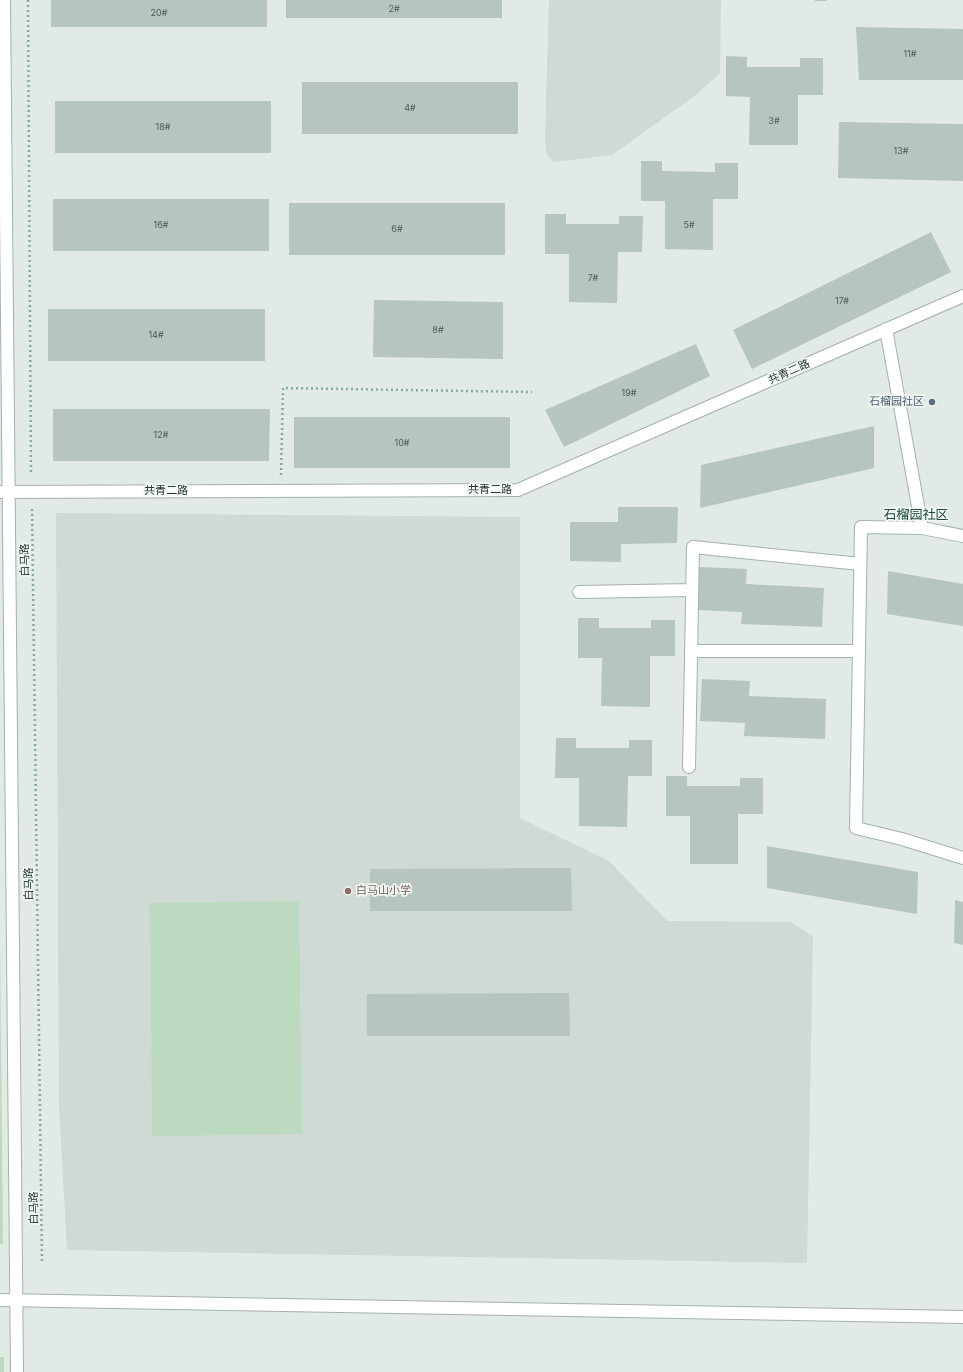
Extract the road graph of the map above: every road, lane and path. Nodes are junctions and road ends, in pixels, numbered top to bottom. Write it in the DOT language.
graph roads {
  1 [pos="4,0"];
  2 [pos="28,0"];
  3 [pos="963,296"];
  4 [pos="886,329"];
  5 [pos="532,392"];
  6 [pos="280,491"];
  7 [pos="4,492"];
  8 [pos="31,492"];
  9 [pos="922,528"];
  10 [pos="963,536"];
  11 [pos="860,564"];
  12 [pos="692,590"];
  13 [pos="579,592"];
  14 [pos="691,651"];
  15 [pos="859,651"];
  16 [pos="689,767"];
  17 [pos="963,858"];
  18 [pos="42,1262"];
  19 [pos="0,1300"];
  20 [pos="16,1300"];
  21 [pos="963,1317"];
  22 [pos="17,1372"];
  1 -- 7 [label="street"];
  2 -- 8 [label="path, 白马路"];
  3 -- 4 [label="street, 共青二路"];
  4 -- 6 [label="street, 共青二路"];
  4 -- 9 [label="street"];
  5 -- 6 [label="path"];
  6 -- 8 [label="street, 共青二路"];
  7 -- 8 [label="street, 共青二路"];
  7 -- 20 [label="street"];
  8 -- 18 [label="path, 白马路"];
  9 -- 10 [label="street"];
  9 -- 11 [label="street"];
  11 -- 12 [label="street"];
  11 -- 15 [label="street"];
  12 -- 13 [label="street"];
  12 -- 14 [label="street"];
  14 -- 15 [label="street"];
  14 -- 16 [label="street"];
  15 -- 17 [label="street"];
  19 -- 20 [label="street"];
  20 -- 21 [label="street"];
  20 -- 22 [label="street"];
}
